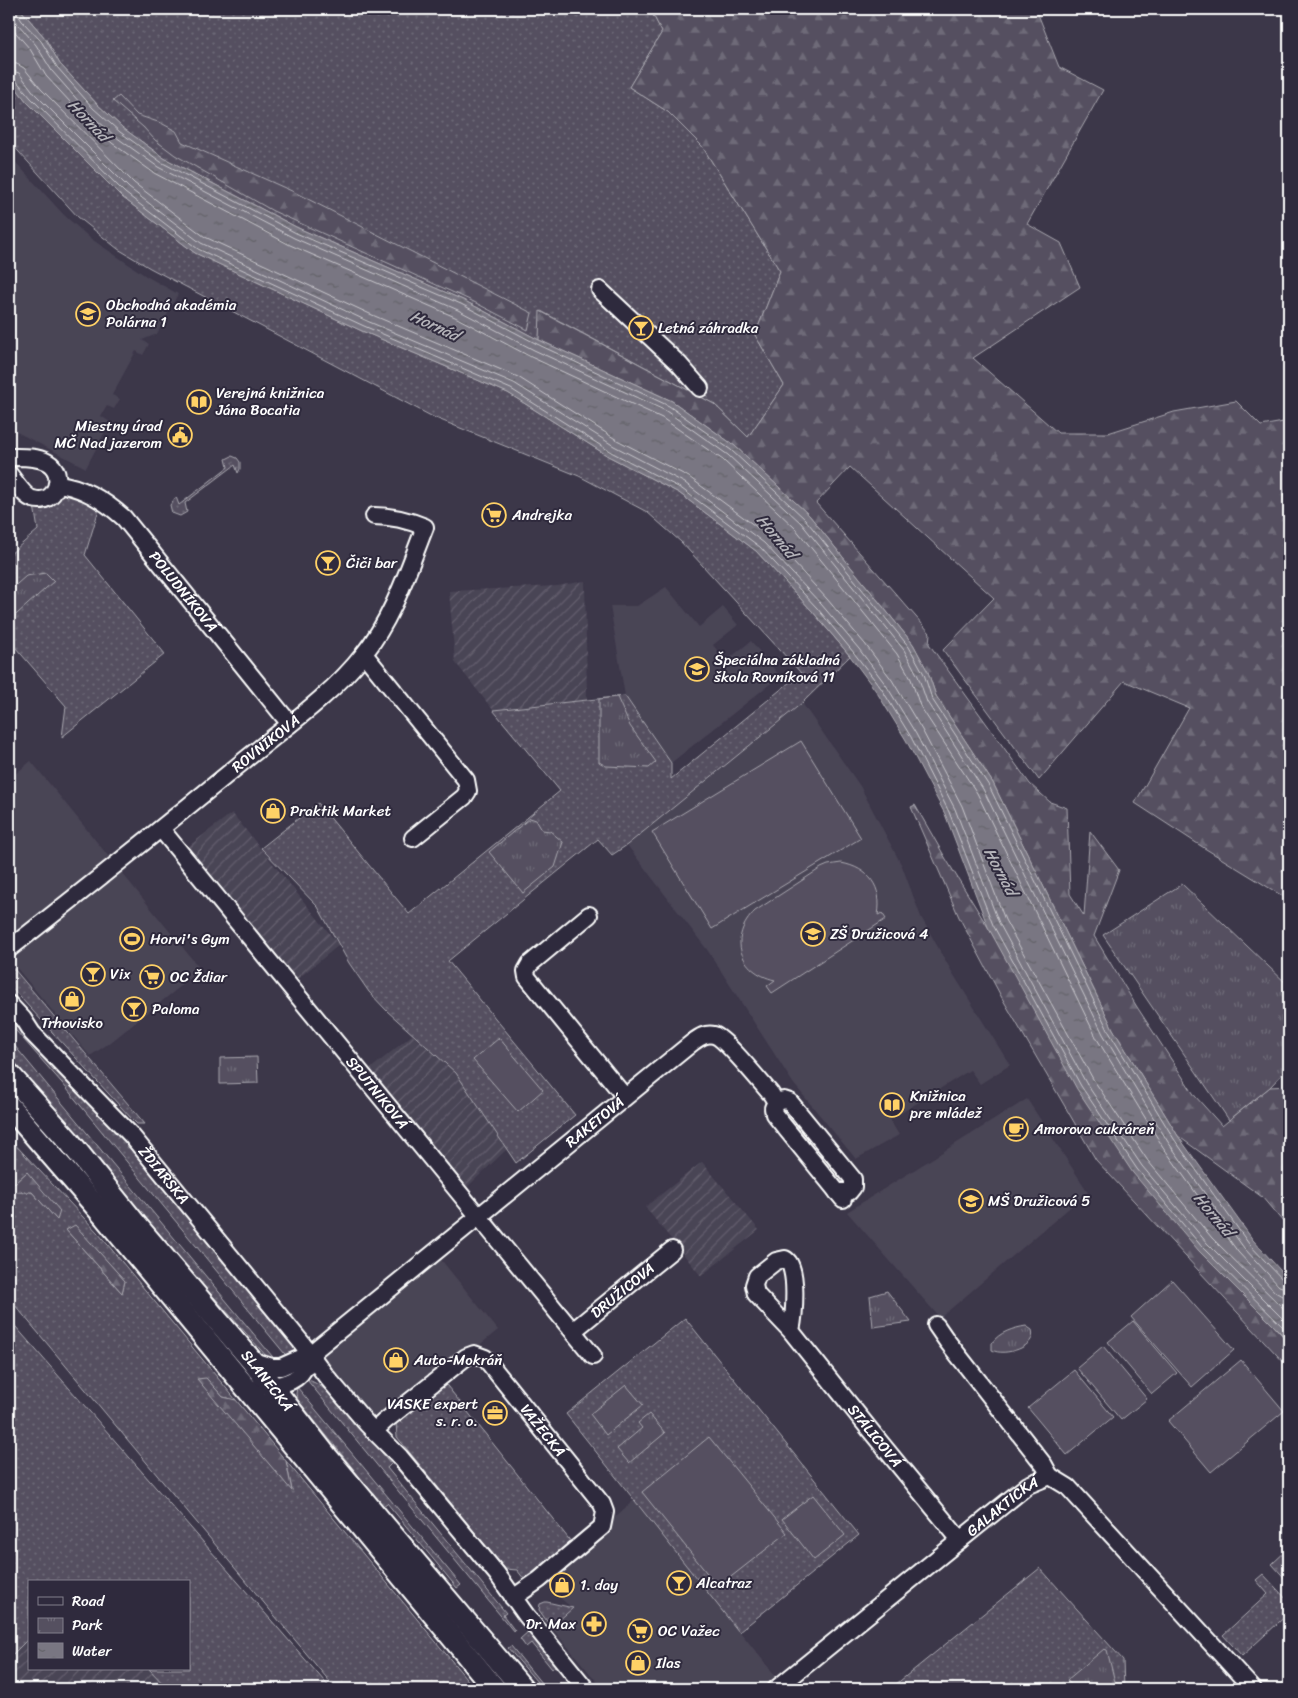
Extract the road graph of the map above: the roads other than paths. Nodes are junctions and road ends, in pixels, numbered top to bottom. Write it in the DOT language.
graph roads {
  1 [pos="600,290"];
  2 [pos="700,388"];
  3 [pos="9,457"];
  4 [pos="9,474"];
  5 [pos="58,484"];
  6 [pos="374,516"];
  7 [pos="364,654"];
  8 [pos="290,724"];
  9 [pos="161,829"];
  10 [pos="413,838"];
  11 [pos="589,914"];
  12 [pos="9,949"];
  13 [pos="9,1004"];
  14 [pos="9,1074"];
  15 [pos="625,1098"];
  16 [pos="9,1106"];
  17 [pos="840,1197"];
  18 [pos="479,1215"];
  19 [pos="672,1250"];
  20 [pos="936,1325"];
  21 [pos="573,1331"];
  22 [pos="791,1331"];
  23 [pos="310,1354"];
  24 [pos="593,1356"];
  25 [pos="252,1361"];
  26 [pos="326,1376"];
  27 [pos="298,1377"];
  28 [pos="240,1380"];
  29 [pos="271,1386"];
  30 [pos="292,1412"];
  31 [pos="374,1431"];
  32 [pos="1050,1476"];
  33 [pos="960,1540"];
  34 [pos="513,1598"];
  35 [pos="495,1689"];
  36 [pos="523,1689"];
  37 [pos="586,1689"];
  38 [pos="776,1689"];
  39 [pos="1253,1689"];
  1 -- 2 [label="street"];
  3 -- 5 [label="street"];
  4 -- 5 [label="street"];
  5 -- 8 [label="street, POLUDNÍKOVÁ"];
  6 -- 7 [label="street, ROVNÍKOVÁ"];
  7 -- 8 [label="street, ROVNÍKOVÁ"];
  7 -- 10 [label="street"];
  8 -- 9 [label="street, ROVNÍKOVÁ"];
  9 -- 12 [label="street, ROVNÍKOVÁ"];
  9 -- 18 [label="street, SPUTNIKOVÁ"];
  11 -- 15 [label="street"];
  13 -- 23 [label="street, ŽDIARSKA"];
  14 -- 25 [label="main road, SLANECKÁ"];
  15 -- 17 [label="street, RAKETOVÁ"];
  15 -- 18 [label="street, RAKETOVÁ"];
  16 -- 28 [label="main road, SLANECKÁ"];
  18 -- 21 [label="street, SPUTNIKOVÁ"];
  18 -- 23 [label="street, RAKETOVÁ"];
  19 -- 21 [label="street, DRUŽICOVÁ"];
  20 -- 32 [label="street"];
  21 -- 24 [label="street, SPUTNIKOVÁ"];
  22 -- 33 [label="street, STÁLICOVÁ"];
  23 -- 25 [label="street, RAKETOVÁ"];
  23 -- 26 [label="street"];
  23 -- 27 [label="street, RAKETOVÁ"];
  25 -- 29 [label="main road, SLANECKÁ"];
  26 -- 27 [label="street"];
  26 -- 31 [label="street"];
  27 -- 29 [label="street"];
  27 -- 30 [label="street, RAKETOVÁ"];
  28 -- 29 [label="street"];
  28 -- 35 [label="main road, SLANECKÁ"];
  29 -- 30 [label="main road, SLANECKÁ"];
  30 -- 36 [label="main road, SLANECKÁ"];
  31 -- 34 [label="street"];
  31 -- 34 [label="street, VAŽECKÁ"];
  32 -- 33 [label="street, GALAKTICKÁ"];
  32 -- 39 [label="street, GALAKTICKÁ"];
  33 -- 38 [label="street, GALAKTICKÁ"];
  34 -- 37 [label="street"];
}
